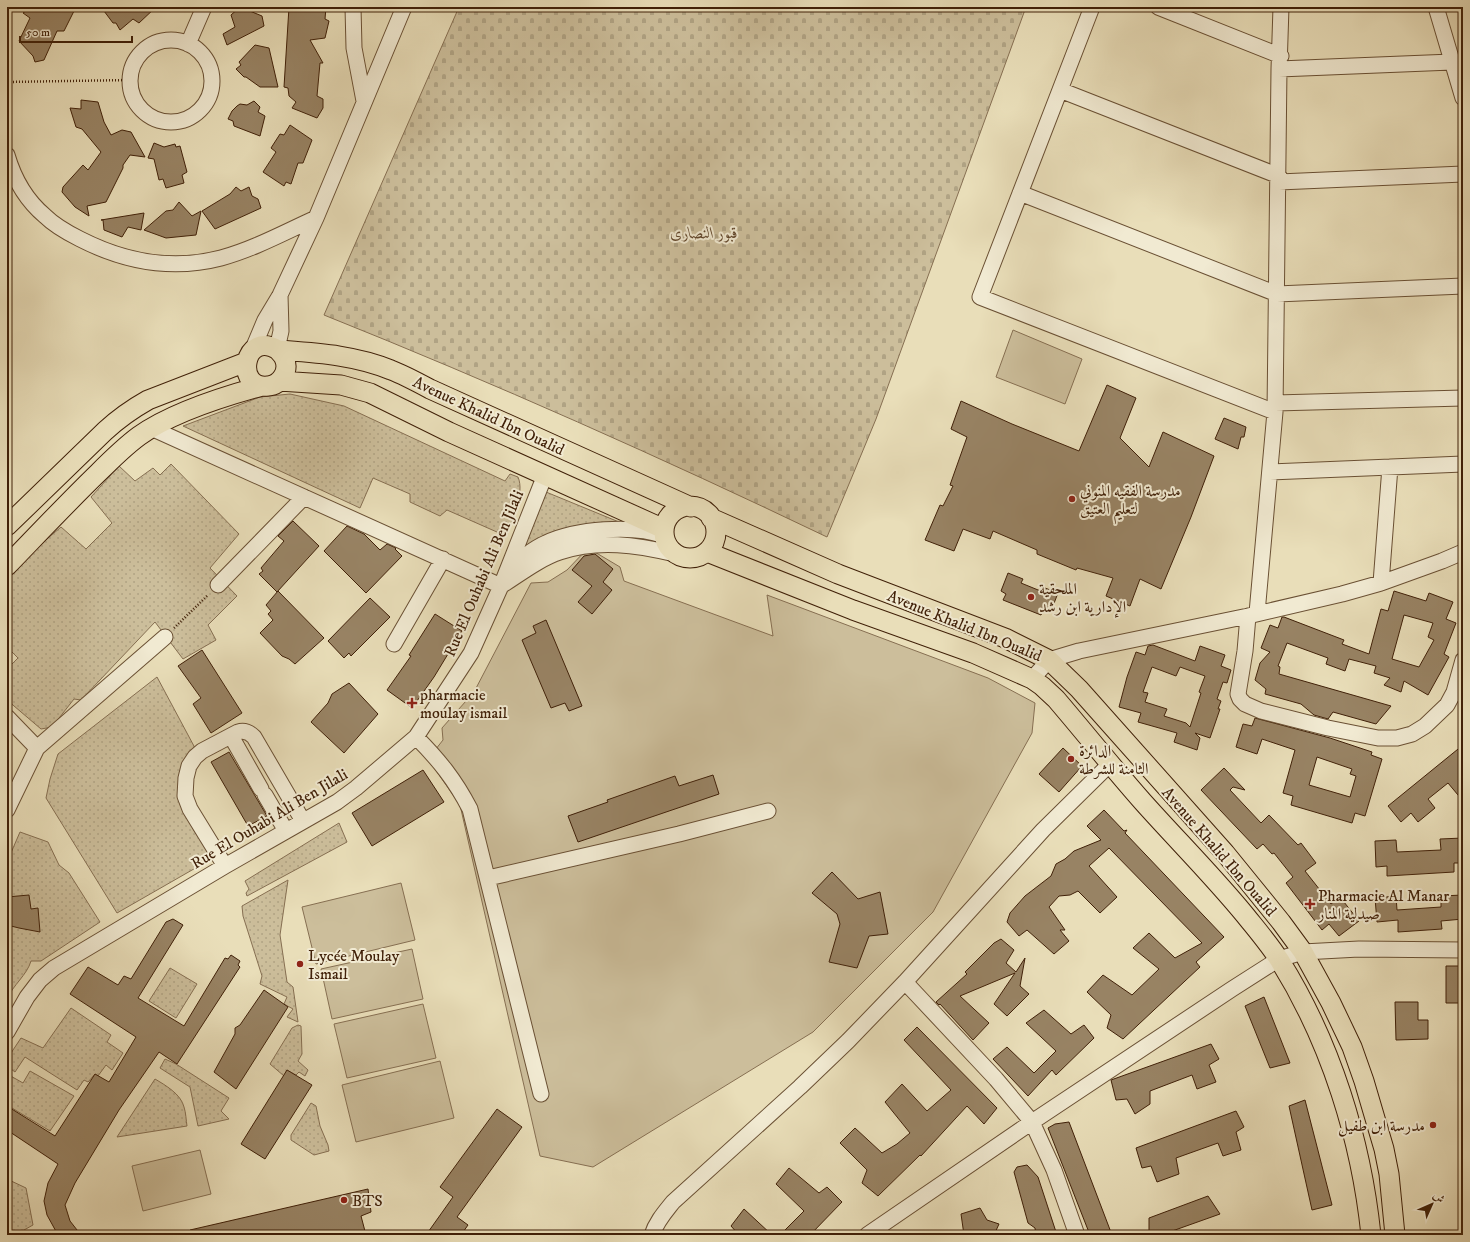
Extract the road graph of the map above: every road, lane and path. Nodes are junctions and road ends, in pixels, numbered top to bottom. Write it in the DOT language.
graph roads {
  1 [pos="204,7"];
  2 [pos="353,7"];
  3 [pos="404,7"];
  4 [pos="1092,7"];
  5 [pos="1158,7"];
  6 [pos="1281,7"];
  7 [pos="1436,7"];
  8 [pos="188,44"];
  9 [pos="1280,62"];
  10 [pos="1452,62"];
  11 [pos="129,80"];
  12 [pos="7,82"];
  13 [pos="1060,90"];
  14 [pos="1463,98"];
  15 [pos="364,101"];
  16 [pos="7,155"];
  17 [pos="1463,174"];
  18 [pos="1279,179"];
  19 [pos="1020,193"];
  20 [pos="316,218"];
  21 [pos="1463,286"];
  22 [pos="1277,294"];
  23 [pos="280,296"];
  24 [pos="278,350"];
  25 [pos="249,356"];
  26 [pos="271,384"];
  27 [pos="1463,398"];
  28 [pos="1275,407"];
  29 [pos="151,428"];
  30 [pos="1463,464"];
  31 [pos="1390,467"];
  32 [pos="1270,472"];
  33 [pos="545,475"];
  34 [pos="304,497"];
  35 [pos="691,506"];
  36 [pos="712,518"];
  37 [pos="7,526"];
  38 [pos="664,533"];
  39 [pos="707,552"];
  40 [pos="1463,552"];
  41 [pos="675,554"];
  42 [pos="443,559"];
  43 [pos="7,566"];
  44 [pos="504,579"];
  45 [pos="1381,583"];
  46 [pos="218,585"];
  47 [pos="1253,614"];
  48 [pos="165,637"];
  49 [pos="394,644"];
  50 [pos="1049,660"];
  51 [pos="1463,660"];
  52 [pos="1032,679"];
  53 [pos="7,717"];
  54 [pos="231,736"];
  55 [pos="416,737"];
  56 [pos="37,748"];
  57 [pos="1110,764"];
  58 [pos="7,810"];
  59 [pos="768,811"];
  60 [pos="303,821"];
  61 [pos="286,831"];
  62 [pos="225,866"];
  63 [pos="488,878"];
  64 [pos="1463,950"];
  65 [pos="1303,952"];
  66 [pos="1279,959"];
  67 [pos="905,982"];
  68 [pos="7,1032"];
  69 [pos="540,1094"];
  70 [pos="1032,1122"];
  71 [pos="652,1235"];
  72 [pos="866,1235"];
  73 [pos="1077,1235"];
  74 [pos="1370,1235"];
  75 [pos="1395,1235"];
  1 -- 8 [label="street"];
  2 -- 15 [label="street"];
  3 -- 15 [label="street"];
  4 -- 13 [label="street"];
  5 -- 9 [label="street"];
  6 -- 9 [label="street"];
  7 -- 10 [label="street"];
  8 -- 11 [label="street"];
  8 -- 11 [label="street"];
  9 -- 10 [label="street"];
  9 -- 18 [label="street"];
  10 -- 14 [label="street"];
  11 -- 12 [label="path"];
  13 -- 18 [label="street"];
  13 -- 19 [label="street"];
  15 -- 20 [label="street"];
  16 -- 20 [label="street"];
  17 -- 18 [label="street"];
  18 -- 22 [label="street"];
  19 -- 22 [label="street"];
  19 -- 28 [label="street"];
  20 -- 23 [label="street"];
  21 -- 22 [label="street"];
  22 -- 28 [label="street"];
  23 -- 24 [label="street"];
  23 -- 25 [label="street"];
  24 -- 25 [label="main road"];
  24 -- 26 [label="main road"];
  24 -- 35 [label="main road, Avenue Khalid Ibn Oualid"];
  25 -- 26 [label="main road"];
  25 -- 37 [label="main road"];
  26 -- 29 [label="main road, Avenue Khalid Ibn Oualid"];
  26 -- 33 [label="main road, Avenue Khalid Ibn Oualid"];
  27 -- 28 [label="street"];
  28 -- 32 [label="street"];
  29 -- 34 [label="street"];
  29 -- 43 [label="main road, Avenue Khalid Ibn Oualid"];
  30 -- 31 [label="street"];
  31 -- 32 [label="street"];
  31 -- 45 [label="street"];
  32 -- 47 [label="street"];
  33 -- 38 [label="main road, Avenue Khalid Ibn Oualid"];
  33 -- 44 [label="street, Rue El Ouhabi Ali Ben Jilali"];
  34 -- 42 [label="street"];
  34 -- 46 [label="street"];
  35 -- 36 [label="main road"];
  35 -- 38 [label="main road"];
  36 -- 39 [label="main road"];
  36 -- 50 [label="main road, Avenue Khalid Ibn Oualid"];
  38 -- 41 [label="main road"];
  38 -- 44 [label="street"];
  39 -- 41 [label="main road"];
  39 -- 52 [label="main road, Avenue Khalid Ibn Oualid"];
  40 -- 45 [label="street"];
  41 -- 44 [label="street"];
  42 -- 44 [label="street"];
  42 -- 49 [label="street"];
  44 -- 55 [label="street, Rue El Ouhabi Ali Ben Jilali"];
  45 -- 47 [label="street"];
  46 -- 48 [label="path"];
  47 -- 50 [label="street"];
  47 -- 51 [label="street"];
  48 -- 56 [label="street"];
  50 -- 52 [label="street"];
  50 -- 65 [label="main road, Avenue Khalid Ibn Oualid"];
  52 -- 57 [label="main road, Avenue Khalid Ibn Oualid"];
  53 -- 56 [label="street"];
  54 -- 60 [label="street"];
  54 -- 61 [label="street"];
  54 -- 62 [label="street"];
  55 -- 60 [label="street, Rue El Ouhabi Ali Ben Jilali"];
  55 -- 63 [label="street"];
  56 -- 58 [label="street"];
  57 -- 66 [label="main road, Avenue Khalid Ibn Oualid"];
  57 -- 67 [label="street"];
  59 -- 63 [label="street"];
  60 -- 61 [label="street, Rue El Ouhabi Ali Ben Jilali"];
  61 -- 62 [label="street, Rue El Ouhabi Ali Ben Jilali"];
  62 -- 68 [label="street, Rue El Ouhabi Ali Ben Jilali"];
  63 -- 69 [label="street"];
  64 -- 65 [label="street"];
  65 -- 66 [label="street"];
  65 -- 75 [label="main road, Avenue Khalid Ibn Oualid"];
  66 -- 70 [label="street"];
  66 -- 74 [label="main road, Avenue Khalid Ibn Oualid"];
  67 -- 70 [label="street"];
  67 -- 71 [label="street"];
  70 -- 72 [label="street"];
  70 -- 73 [label="street"];
}
